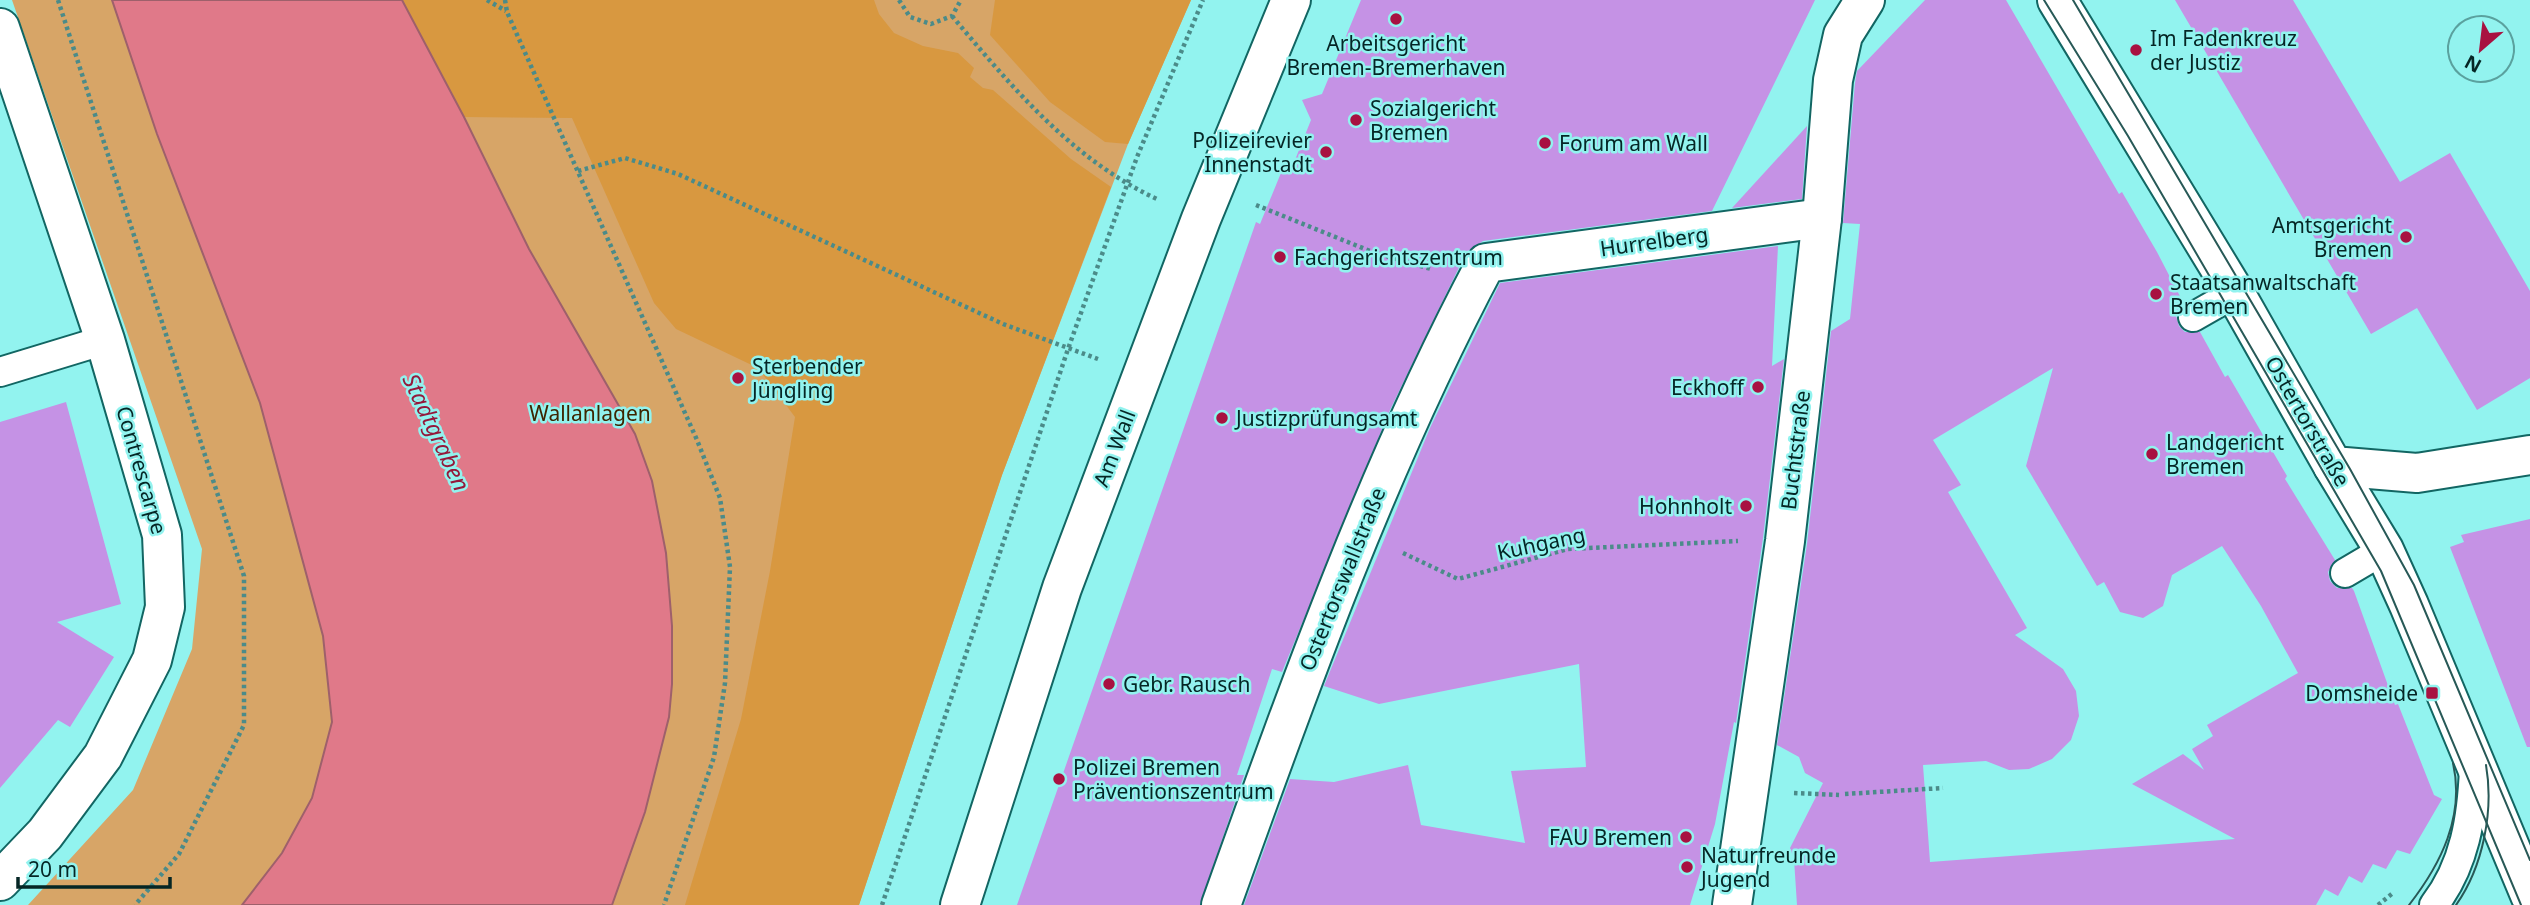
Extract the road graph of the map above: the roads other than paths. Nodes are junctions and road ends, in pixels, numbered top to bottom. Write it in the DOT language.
graph roads {
  1 [pos="1291,0"];
  2 [pos="1864,0"];
  3 [pos="2057,0"];
  4 [pos="0,28"];
  5 [pos="1822,218"];
  6 [pos="1481,272"];
  7 [pos="2235,293"];
  8 [pos="2193,317"];
  9 [pos="105,340"];
  10 [pos="0,372"];
  11 [pos="2530,455"];
  12 [pos="2333,466"];
  13 [pos="2384,551"];
  14 [pos="2345,573"];
  15 [pos="2474,762"];
  16 [pos="2524,879"];
  17 [pos="0,881"];
  18 [pos="960,905"];
  19 [pos="1222,905"];
  20 [pos="1732,905"];
  21 [pos="2434,905"];
  1 -- 18 [label="street, Am Wall"];
  2 -- 5 [label="street, Buchtstraße"];
  3 -- 7 [label="street, Ostertorstraße"];
  4 -- 9 [label="street, Contrescarpe"];
  5 -- 6 [label="street, Hurrelberg"];
  5 -- 20 [label="street, Buchtstraße"];
  6 -- 19 [label="street, Ostertorswallstraße"];
  7 -- 8 [label="lane"];
  7 -- 12 [label="street, Ostertorstraße"];
  9 -- 10 [label="lane"];
  9 -- 17 [label="street, Contrescarpe"];
  11 -- 12 [label="street"];
  12 -- 13 [label="street, Ostertorstraße"];
  13 -- 14 [label="lane"];
  13 -- 15 [label="street, Ostertorstraße"];
  15 -- 16 [label="street, Ostertorstraße"];
  15 -- 21 [label="lane"];
}
